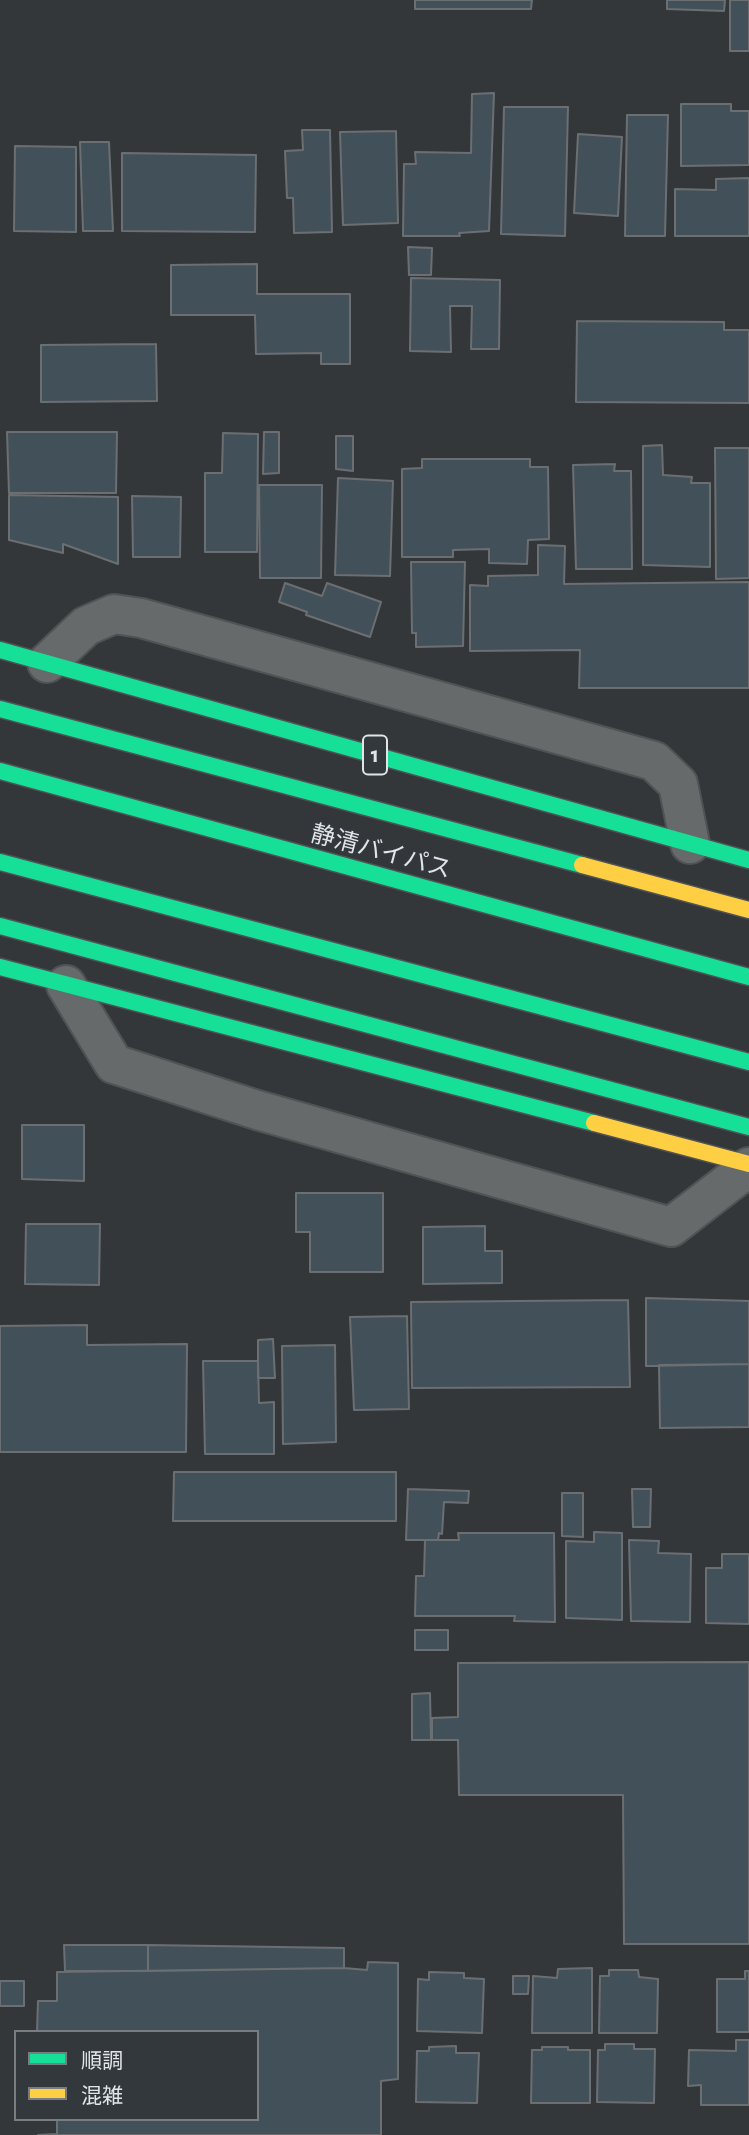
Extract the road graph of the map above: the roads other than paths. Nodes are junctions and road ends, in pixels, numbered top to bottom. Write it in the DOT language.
graph roads {
  1 [pos="0,650"];
  2 [pos="47,663"];
  3 [pos="0,709"];
  4 [pos="0,771"];
  5 [pos="690,844"];
  6 [pos="749,860"];
  7 [pos="0,862"];
  8 [pos="749,910"];
  9 [pos="0,926"];
  10 [pos="0,967"];
  11 [pos="749,977"];
  12 [pos="66,985"];
  13 [pos="749,1062"];
  14 [pos="749,1127"];
  15 [pos="749,1166"];
  1 -- 2 [label="highway, 1"];
  2 -- 5 [label="highway, 1"];
  2 -- 5 [label="street"];
  3 -- 8 [label="highway"];
  4 -- 11 [label="highway, 静清バイパス"];
  5 -- 6 [label="highway, 1"];
  7 -- 13 [label="highway"];
  9 -- 14 [label="highway"];
  10 -- 12 [label="highway"];
  12 -- 15 [label="highway"];
  12 -- 15 [label="street"];
}
